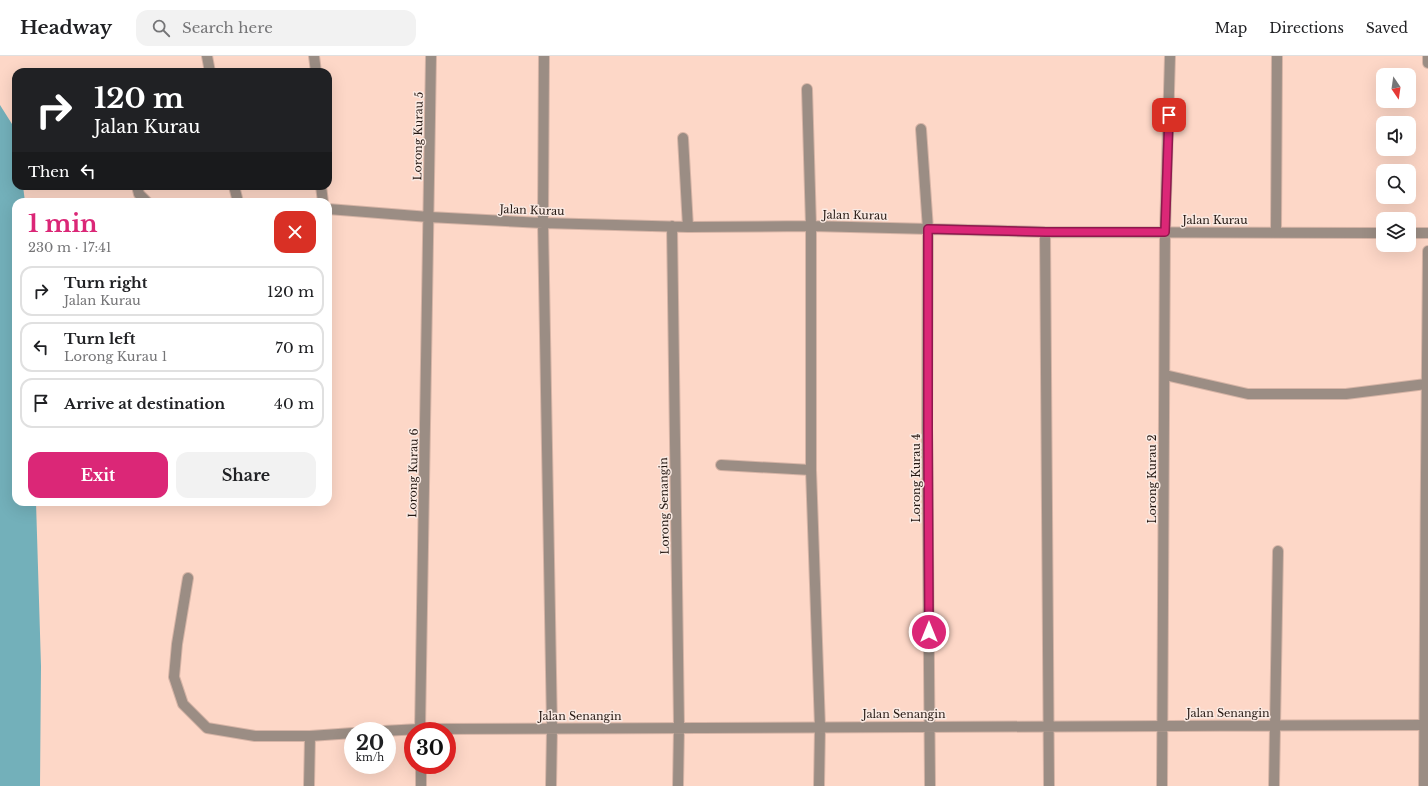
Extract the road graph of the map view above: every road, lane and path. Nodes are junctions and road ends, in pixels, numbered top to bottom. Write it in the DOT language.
graph roads {
  1 [pos="207,56"];
  2 [pos="314,56"];
  3 [pos="431,56"];
  4 [pos="544,56"];
  5 [pos="1170,56"];
  6 [pos="1276,56"];
  7 [pos="1428,56"];
  8 [pos="1428,63"];
  9 [pos="209,68"];
  10 [pos="316,68"];
  11 [pos="807,89"];
  12 [pos="921,129"];
  13 [pos="683,138"];
  14 [pos="332,209"];
  15 [pos="429,217"];
  16 [pos="543,223"];
  17 [pos="672,226"];
  18 [pos="811,226"];
  19 [pos="688,227"];
  20 [pos="928,229"];
  21 [pos="1046,232"];
  22 [pos="1165,232"];
  23 [pos="1276,232"];
  24 [pos="1376,232"];
  25 [pos="1416,233"];
  26 [pos="1428,233"];
  27 [pos="1428,251"];
  28 [pos="1165,375"];
  29 [pos="1426,384"];
  30 [pos="721,465"];
  31 [pos="811,470"];
  32 [pos="1278,551"];
  33 [pos="188,578"];
  34 [pos="1427,580"];
  35 [pos="1427,676"];
  36 [pos="420,722"];
  37 [pos="1162,725"];
  38 [pos="1276,725"];
  39 [pos="1425,725"];
  40 [pos="930,726"];
  41 [pos="1050,726"];
  42 [pos="679,727"];
  43 [pos="820,727"];
  44 [pos="552,728"];
  45 [pos="456,729"];
  46 [pos="344,734"];
  47 [pos="310,736"];
  48 [pos="421,774"];
  49 [pos="310,786"];
  50 [pos="421,786"];
  51 [pos="551,786"];
  52 [pos="678,786"];
  53 [pos="819,786"];
  54 [pos="930,786"];
  55 [pos="1049,786"];
  56 [pos="1162,786"];
  57 [pos="1274,786"];
  58 [pos="1424,786"];
  1 -- 9 [label="street"];
  2 -- 10 [label="street"];
  3 -- 15 [label="street, Lorong Kurau 5"];
  4 -- 16 [label="street"];
  5 -- 22 [label="street, Lorong Kurau 2"];
  6 -- 23 [label="street"];
  7 -- 8 [label="street"];
  11 -- 18 [label="street"];
  12 -- 20 [label="street, Lorong Kurau 4"];
  13 -- 19 [label="street"];
  14 -- 15 [label="street, Jalan Kurau"];
  15 -- 16 [label="street, Jalan Kurau"];
  15 -- 36 [label="street, Lorong Kurau 6"];
  16 -- 17 [label="street, Jalan Kurau"];
  16 -- 44 [label="street"];
  17 -- 19 [label="street, Jalan Kurau"];
  17 -- 42 [label="street, Lorong Senangin"];
  18 -- 19 [label="street, Jalan Kurau"];
  18 -- 20 [label="street, Jalan Kurau"];
  18 -- 31 [label="street"];
  20 -- 21 [label="street, Jalan Kurau"];
  20 -- 40 [label="street, Lorong Kurau 4"];
  21 -- 22 [label="street, Jalan Kurau"];
  21 -- 41 [label="street"];
  22 -- 23 [label="street, Jalan Kurau"];
  22 -- 28 [label="street, Lorong Kurau 2"];
  23 -- 24 [label="street, Jalan Kurau"];
  25 -- 26 [label="street"];
  27 -- 29 [label="street"];
  28 -- 29 [label="street"];
  28 -- 37 [label="street, Lorong Kurau 2"];
  29 -- 34 [label="street"];
  30 -- 31 [label="street"];
  31 -- 43 [label="street"];
  32 -- 38 [label="street"];
  33 -- 47 [label="street"];
  34 -- 35 [label="street"];
  35 -- 39 [label="street"];
  37 -- 38 [label="street, Jalan Senangin"];
  37 -- 41 [label="street, Jalan Senangin"];
  37 -- 56 [label="street, Lorong Kurau 2"];
  38 -- 39 [label="street, Jalan Senangin"];
  38 -- 57 [label="street"];
  39 -- 58 [label="street"];
  40 -- 41 [label="street, Jalan Senangin"];
  40 -- 43 [label="street, Jalan Senangin"];
  40 -- 54 [label="street, Lorong Kurau 4"];
  41 -- 55 [label="street"];
  42 -- 43 [label="street, Jalan Senangin"];
  42 -- 44 [label="street, Jalan Senangin"];
  42 -- 52 [label="street, Lorong Senangin"];
  43 -- 53 [label="street"];
  44 -- 45 [label="street, Jalan Senangin"];
  44 -- 51 [label="street"];
  46 -- 47 [label="street"];
  47 -- 49 [label="street"];
  48 -- 50 [label="street"];
}
